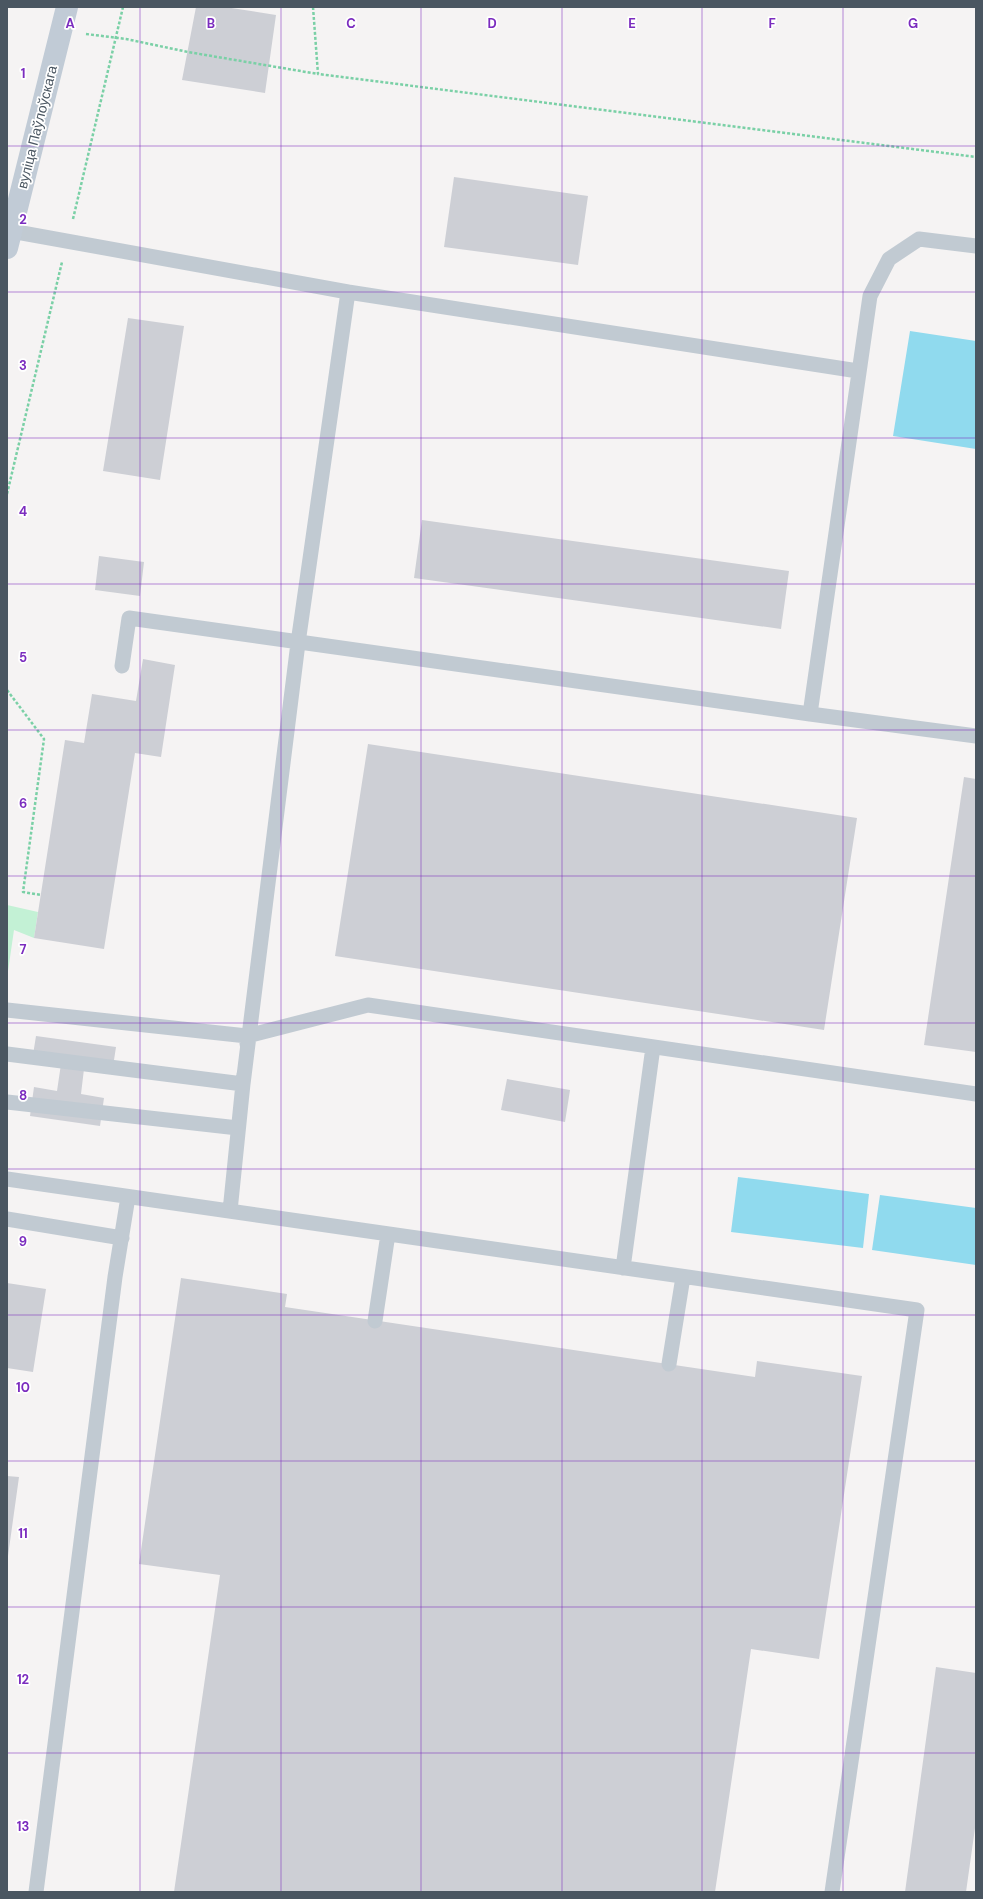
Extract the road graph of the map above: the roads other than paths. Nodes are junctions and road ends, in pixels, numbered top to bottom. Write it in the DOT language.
graph roads {
  1 [pos="67,7"];
  2 [pos="9,239"];
  3 [pos="976,246"];
  4 [pos="348,292"];
  5 [pos="858,371"];
  6 [pos="298,643"];
  7 [pos="122,666"];
  8 [pos="810,714"];
  9 [pos="976,736"];
  10 [pos="7,1010"];
  11 [pos="247,1036"];
  12 [pos="653,1047"];
  13 [pos="7,1054"];
  14 [pos="243,1084"];
  15 [pos="976,1094"];
  16 [pos="7,1102"];
  17 [pos="238,1128"];
  18 [pos="7,1180"];
  19 [pos="128,1197"];
  20 [pos="230,1211"];
  21 [pos="7,1220"];
  22 [pos="388,1234"];
  23 [pos="122,1238"];
  24 [pos="623,1268"];
  25 [pos="683,1276"];
  26 [pos="375,1321"];
  27 [pos="669,1364"];
  28 [pos="36,1892"];
  29 [pos="832,1892"];
  1 -- 2 [label="street, вуліца Паўлоўскага"];
  2 -- 4 [label="lane"];
  3 -- 5 [label="lane"];
  4 -- 5 [label="lane"];
  4 -- 6 [label="lane"];
  5 -- 8 [label="lane"];
  6 -- 7 [label="lane"];
  6 -- 8 [label="lane"];
  6 -- 11 [label="lane"];
  8 -- 9 [label="lane"];
  10 -- 11 [label="lane"];
  11 -- 12 [label="lane"];
  11 -- 14 [label="lane"];
  12 -- 15 [label="lane"];
  12 -- 24 [label="lane"];
  13 -- 14 [label="lane"];
  14 -- 17 [label="lane"];
  16 -- 17 [label="lane"];
  17 -- 20 [label="lane"];
  18 -- 19 [label="lane"];
  19 -- 20 [label="lane"];
  19 -- 23 [label="lane"];
  20 -- 22 [label="lane"];
  21 -- 23 [label="lane"];
  22 -- 24 [label="lane"];
  22 -- 26 [label="lane"];
  23 -- 28 [label="lane"];
  24 -- 25 [label="lane"];
  25 -- 27 [label="lane"];
  25 -- 29 [label="lane"];
}
